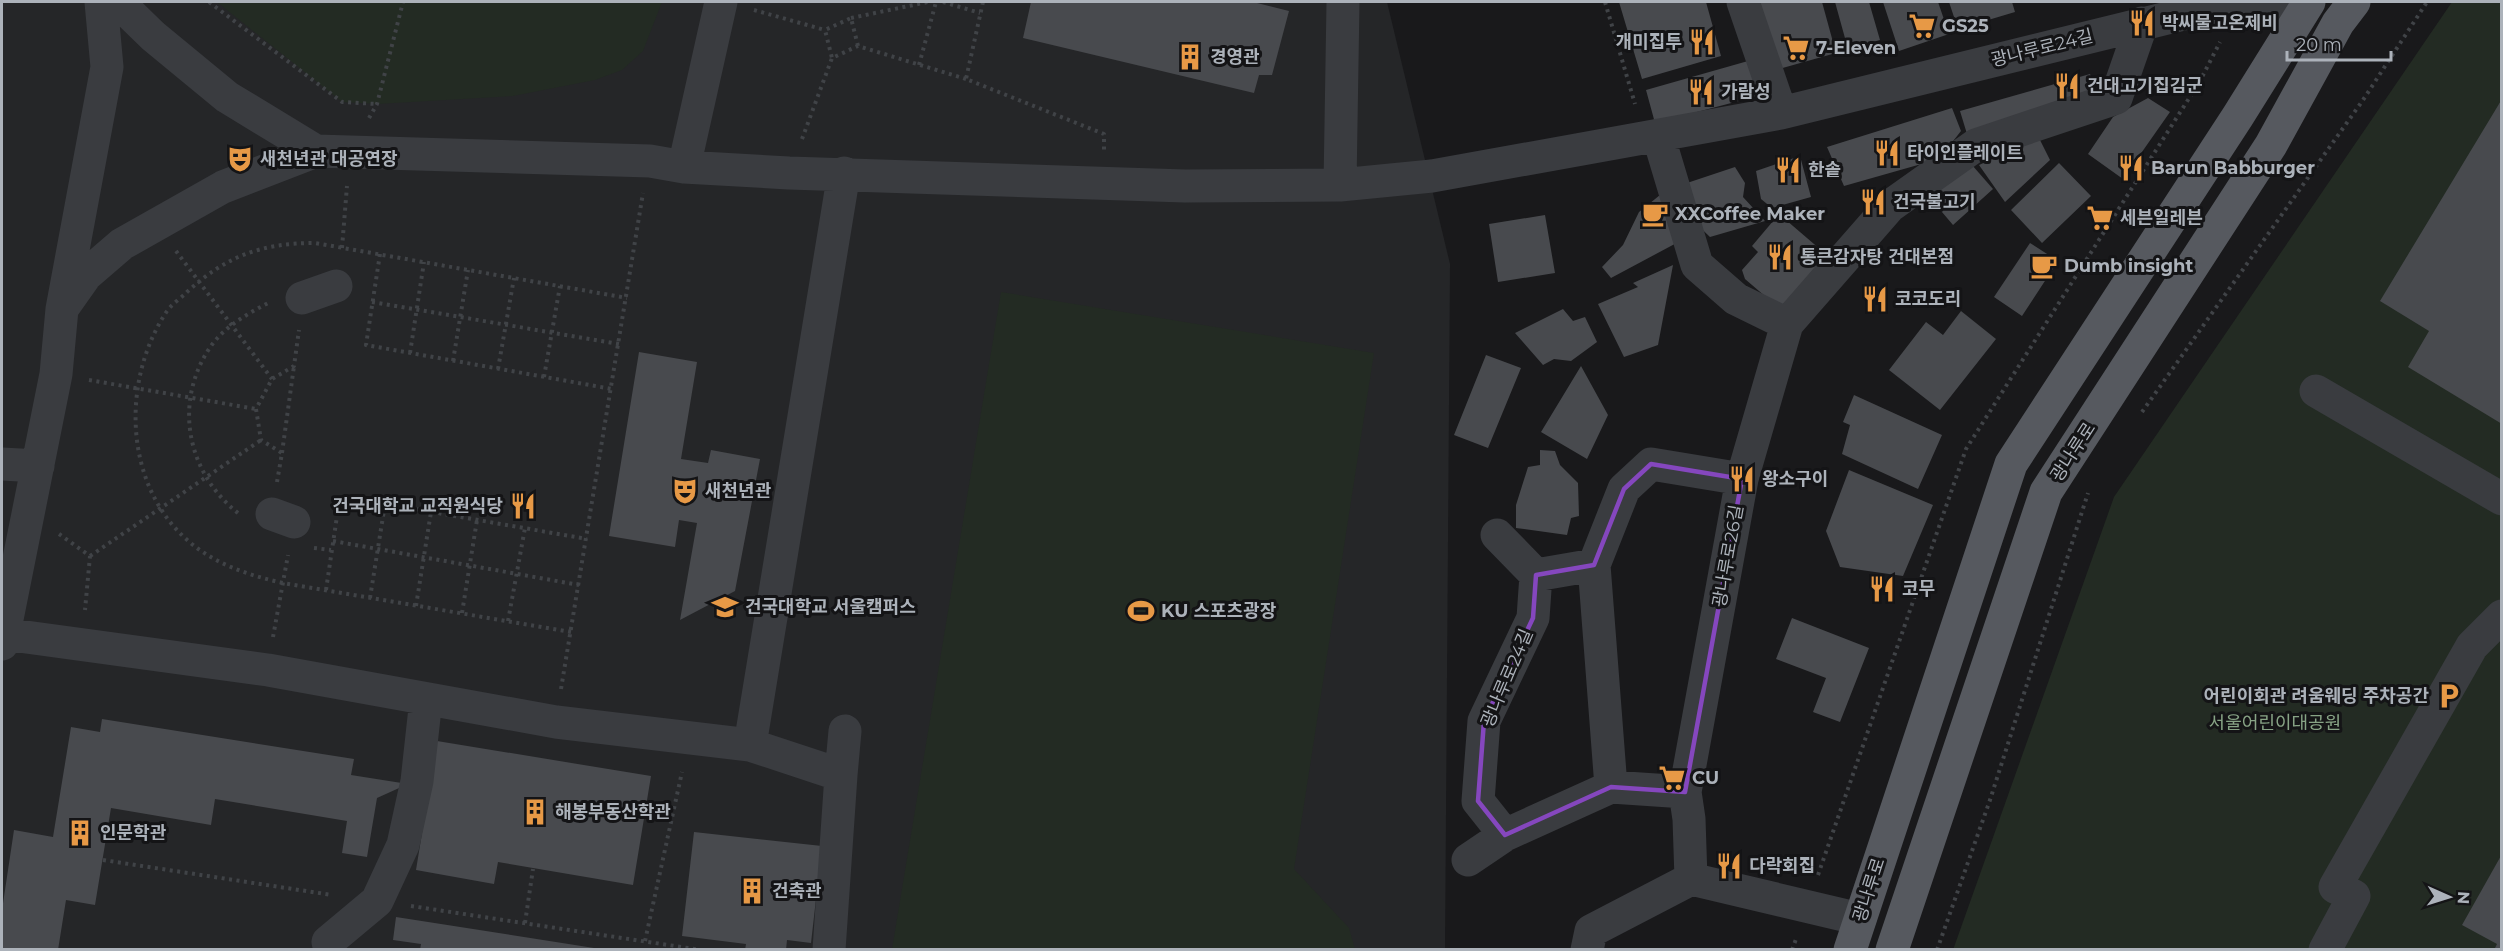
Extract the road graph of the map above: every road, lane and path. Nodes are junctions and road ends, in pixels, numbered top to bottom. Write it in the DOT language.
graph roads {
  1 [pos="101,2"];
  2 [pos="118,2"];
  3 [pos="209,2"];
  4 [pos="403,2"];
  5 [pos="928,2"];
  6 [pos="936,2"];
  7 [pos="942,2"];
  8 [pos="983,2"];
  9 [pos="1343,2"];
  10 [pos="1605,2"];
  11 [pos="1743,2"];
  12 [pos="2427,2"];
  13 [pos="2307,4"];
  14 [pos="734,5"];
  15 [pos="2346,12"];
  16 [pos="980,13"];
  17 [pos="851,18"];
  18 [pos="2142,23"];
  19 [pos="825,30"];
  20 [pos="858,46"];
  21 [pos="832,58"];
  22 [pos="919,65"];
  23 [pos="966,79"];
  24 [pos="377,104"];
  25 [pos="1781,113"];
  26 [pos="1652,136"];
  27 [pos="316,151"];
  28 [pos="350,151"];
  29 [pos="650,161"];
  30 [pos="684,167"];
  31 [pos="789,173"];
  32 [pos="844,173"];
  33 [pos="1103,184"];
  34 [pos="1341,185"];
  35 [pos="156,224"];
  36 [pos="342,247"];
  37 [pos="380,254"];
  38 [pos="424,262"];
  39 [pos="468,270"];
  40 [pos="514,278"];
  41 [pos="198,281"];
  42 [pos="336,286"];
  43 [pos="560,286"];
  44 [pos="303,298"];
  45 [pos="627,298"];
  46 [pos="372,302"];
  47 [pos="62,309"];
  48 [pos="417,309"];
  49 [pos="461,317"];
  50 [pos="506,324"];
  51 [pos="1787,324"];
  52 [pos="232,326"];
  53 [pos="552,333"];
  54 [pos="619,344"];
  55 [pos="410,353"];
  56 [pos="453,361"];
  57 [pos="294,366"];
  58 [pos="498,369"];
  59 [pos="56,374"];
  60 [pos="544,377"];
  61 [pos="272,379"];
  62 [pos="138,388"];
  63 [pos="612,389"];
  64 [pos="2316,391"];
  65 [pos="190,398"];
  66 [pos="256,409"];
  67 [pos="2139,416"];
  68 [pos="261,440"];
  69 [pos="282,453"];
  70 [pos="2,464"];
  71 [pos="38,466"];
  72 [pos="204,476"];
  73 [pos="1742,478"];
  74 [pos="2092,483"];
  75 [pos="2502,499"];
  76 [pos="385,504"];
  77 [pos="161,507"];
  78 [pos="30,512"];
  79 [pos="431,512"];
  80 [pos="269,518"];
  81 [pos="477,520"];
  82 [pos="525,528"];
  83 [pos="1497,535"];
  84 [pos="587,539"];
  85 [pos="333,541"];
  86 [pos="378,549"];
  87 [pos="90,556"];
  88 [pos="424,557"];
  89 [pos="1594,565"];
  90 [pos="470,566"];
  91 [pos="517,574"];
  92 [pos="1536,574"];
  93 [pos="283,583"];
  94 [pos="579,585"];
  95 [pos="326,591"];
  96 [pos="370,598"];
  97 [pos="416,606"];
  98 [pos="462,613"];
  99 [pos="2502,616"];
  100 [pos="508,621"];
  101 [pos="571,632"];
  102 [pos="2,639"];
  103 [pos="81,644"];
  104 [pos="267,670"];
  105 [pos="426,699"];
  106 [pos="556,722"];
  107 [pos="845,731"];
  108 [pos="690,738"];
  109 [pos="750,745"];
  110 [pos="841,775"];
  111 [pos="1611,787"];
  112 [pos="1685,792"];
  113 [pos="1505,835"];
  114 [pos="1468,860"];
  115 [pos="533,869"];
  116 [pos="1691,879"];
  117 [pos="1860,919"];
  118 [pos="525,923"];
  119 [pos="645,941"];
  120 [pos="328,942"];
  121 [pos="829,950"];
  122 [pos="1587,950"];
  123 [pos="1850,950"];
  124 [pos="1892,950"];
  125 [pos="1937,950"];
  126 [pos="2325,950"];
  1 -- 47 [label="street"];
  2 -- 27 [label="street"];
  3 -- 24 [label="path"];
  4 -- 24 [label="path"];
  5 -- 17 [label="path"];
  6 -- 22 [label="path"];
  7 -- 16 [label="path"];
  8 -- 16 [label="path"];
  9 -- 34 [label="street"];
  10 -- 26 [label="path"];
  11 -- 25 [label="street"];
  12 -- 67 [label="path"];
  13 -- 15 [label="main road"];
  13 -- 18 [label="street, 광나루로24길"];
  13 -- 117 [label="main road, 광나루로"];
  14 -- 19 [label="path"];
  14 -- 30 [label="street"];
  15 -- 124 [label="main road, 광나루로"];
  16 -- 23 [label="path"];
  17 -- 19 [label="path"];
  17 -- 20 [label="path"];
  18 -- 25 [label="street, 광나루로24길"];
  18 -- 51 [label="street"];
  19 -- 21 [label="path"];
  20 -- 21 [label="path"];
  20 -- 22 [label="path"];
  21 -- 31 [label="path"];
  22 -- 23 [label="path"];
  23 -- 33 [label="path"];
  24 -- 28 [label="path"];
  25 -- 26 [label="street, 광나루로24길"];
  26 -- 34 [label="street, 광나루로24길"];
  26 -- 51 [label="street"];
  27 -- 28 [label="street, 광나루로24길"];
  27 -- 35 [label="street"];
  28 -- 29 [label="street, 광나루로24길"];
  28 -- 36 [label="path"];
  29 -- 30 [label="street, 광나루로24길"];
  29 -- 45 [label="path"];
  30 -- 31 [label="street, 광나루로24길"];
  31 -- 32 [label="street, 광나루로24길"];
  32 -- 33 [label="street, 광나루로24길"];
  32 -- 109 [label="street"];
  33 -- 34 [label="street, 광나루로24길"];
  35 -- 41 [label="path"];
  35 -- 47 [label="street"];
  36 -- 37 [label="path"];
  36 -- 41 [label="path"];
  36 -- 42 [label="path"];
  37 -- 38 [label="path"];
  37 -- 46 [label="path"];
  38 -- 39 [label="path"];
  38 -- 48 [label="path"];
  39 -- 40 [label="path"];
  39 -- 49 [label="path"];
  40 -- 43 [label="path"];
  40 -- 50 [label="path"];
  41 -- 52 [label="path"];
  41 -- 62 [label="path"];
  42 -- 44 [label="street"];
  43 -- 45 [label="path"];
  43 -- 53 [label="path"];
  44 -- 52 [label="path"];
  44 -- 57 [label="path"];
  45 -- 54 [label="path"];
  46 -- 48 [label="path"];
  46 -- 55 [label="path"];
  47 -- 59 [label="street"];
  48 -- 49 [label="path"];
  48 -- 55 [label="path"];
  49 -- 50 [label="path"];
  49 -- 56 [label="path"];
  50 -- 53 [label="path"];
  50 -- 58 [label="path"];
  51 -- 73 [label="street, 광나루로26길"];
  52 -- 61 [label="path"];
  52 -- 65 [label="path"];
  53 -- 54 [label="path"];
  53 -- 60 [label="path"];
  54 -- 63 [label="path"];
  55 -- 56 [label="path"];
  56 -- 58 [label="path"];
  57 -- 61 [label="path"];
  57 -- 69 [label="path"];
  58 -- 60 [label="path"];
  59 -- 62 [label="path"];
  59 -- 71 [label="street"];
  60 -- 63 [label="path"];
  61 -- 66 [label="path"];
  62 -- 65 [label="path"];
  62 -- 77 [label="path"];
  63 -- 84 [label="path"];
  64 -- 75 [label="street"];
  65 -- 66 [label="path"];
  65 -- 72 [label="path"];
  66 -- 68 [label="path"];
  68 -- 69 [label="path"];
  68 -- 72 [label="path"];
  69 -- 80 [label="path"];
  70 -- 71 [label="street"];
  71 -- 78 [label="street"];
  72 -- 77 [label="path"];
  72 -- 80 [label="path"];
  73 -- 89 [label="street"];
  73 -- 112 [label="street, 광나루로26길"];
  74 -- 125 [label="path"];
  76 -- 79 [label="path"];
  76 -- 85 [label="path"];
  76 -- 86 [label="path"];
  77 -- 87 [label="path"];
  77 -- 93 [label="path"];
  78 -- 87 [label="path"];
  78 -- 102 [label="street"];
  79 -- 81 [label="path"];
  79 -- 88 [label="path"];
  80 -- 93 [label="path"];
  81 -- 82 [label="path"];
  81 -- 90 [label="path"];
  82 -- 84 [label="path"];
  82 -- 91 [label="path"];
  83 -- 92 [label="street"];
  84 -- 94 [label="path"];
  85 -- 86 [label="path"];
  85 -- 95 [label="path"];
  86 -- 88 [label="path"];
  86 -- 96 [label="path"];
  87 -- 103 [label="path"];
  88 -- 90 [label="path"];
  88 -- 97 [label="path"];
  89 -- 92 [label="street"];
  89 -- 111 [label="street"];
  90 -- 91 [label="path"];
  90 -- 98 [label="path"];
  91 -- 94 [label="path"];
  91 -- 100 [label="path"];
  92 -- 113 [label="street, 광나루로24길"];
  93 -- 95 [label="path"];
  93 -- 104 [label="path"];
  94 -- 101 [label="path"];
  95 -- 96 [label="path"];
  96 -- 97 [label="path"];
  97 -- 98 [label="path"];
  98 -- 100 [label="path"];
  99 -- 126 [label="street"];
  100 -- 101 [label="path"];
  101 -- 106 [label="path"];
  102 -- 103 [label="street"];
  103 -- 104 [label="street"];
  104 -- 105 [label="street"];
  105 -- 106 [label="street"];
  105 -- 120 [label="street"];
  106 -- 108 [label="street"];
  107 -- 110 [label="street"];
  108 -- 109 [label="street"];
  108 -- 119 [label="path"];
  109 -- 110 [label="street"];
  110 -- 121 [label="street"];
  111 -- 112 [label="street"];
  111 -- 113 [label="street"];
  112 -- 116 [label="street, 광나루로26길"];
  113 -- 114 [label="street"];
  115 -- 118 [label="path"];
  116 -- 117 [label="street"];
  116 -- 122 [label="street"];
  117 -- 123 [label="main road, 광나루로"];
}
